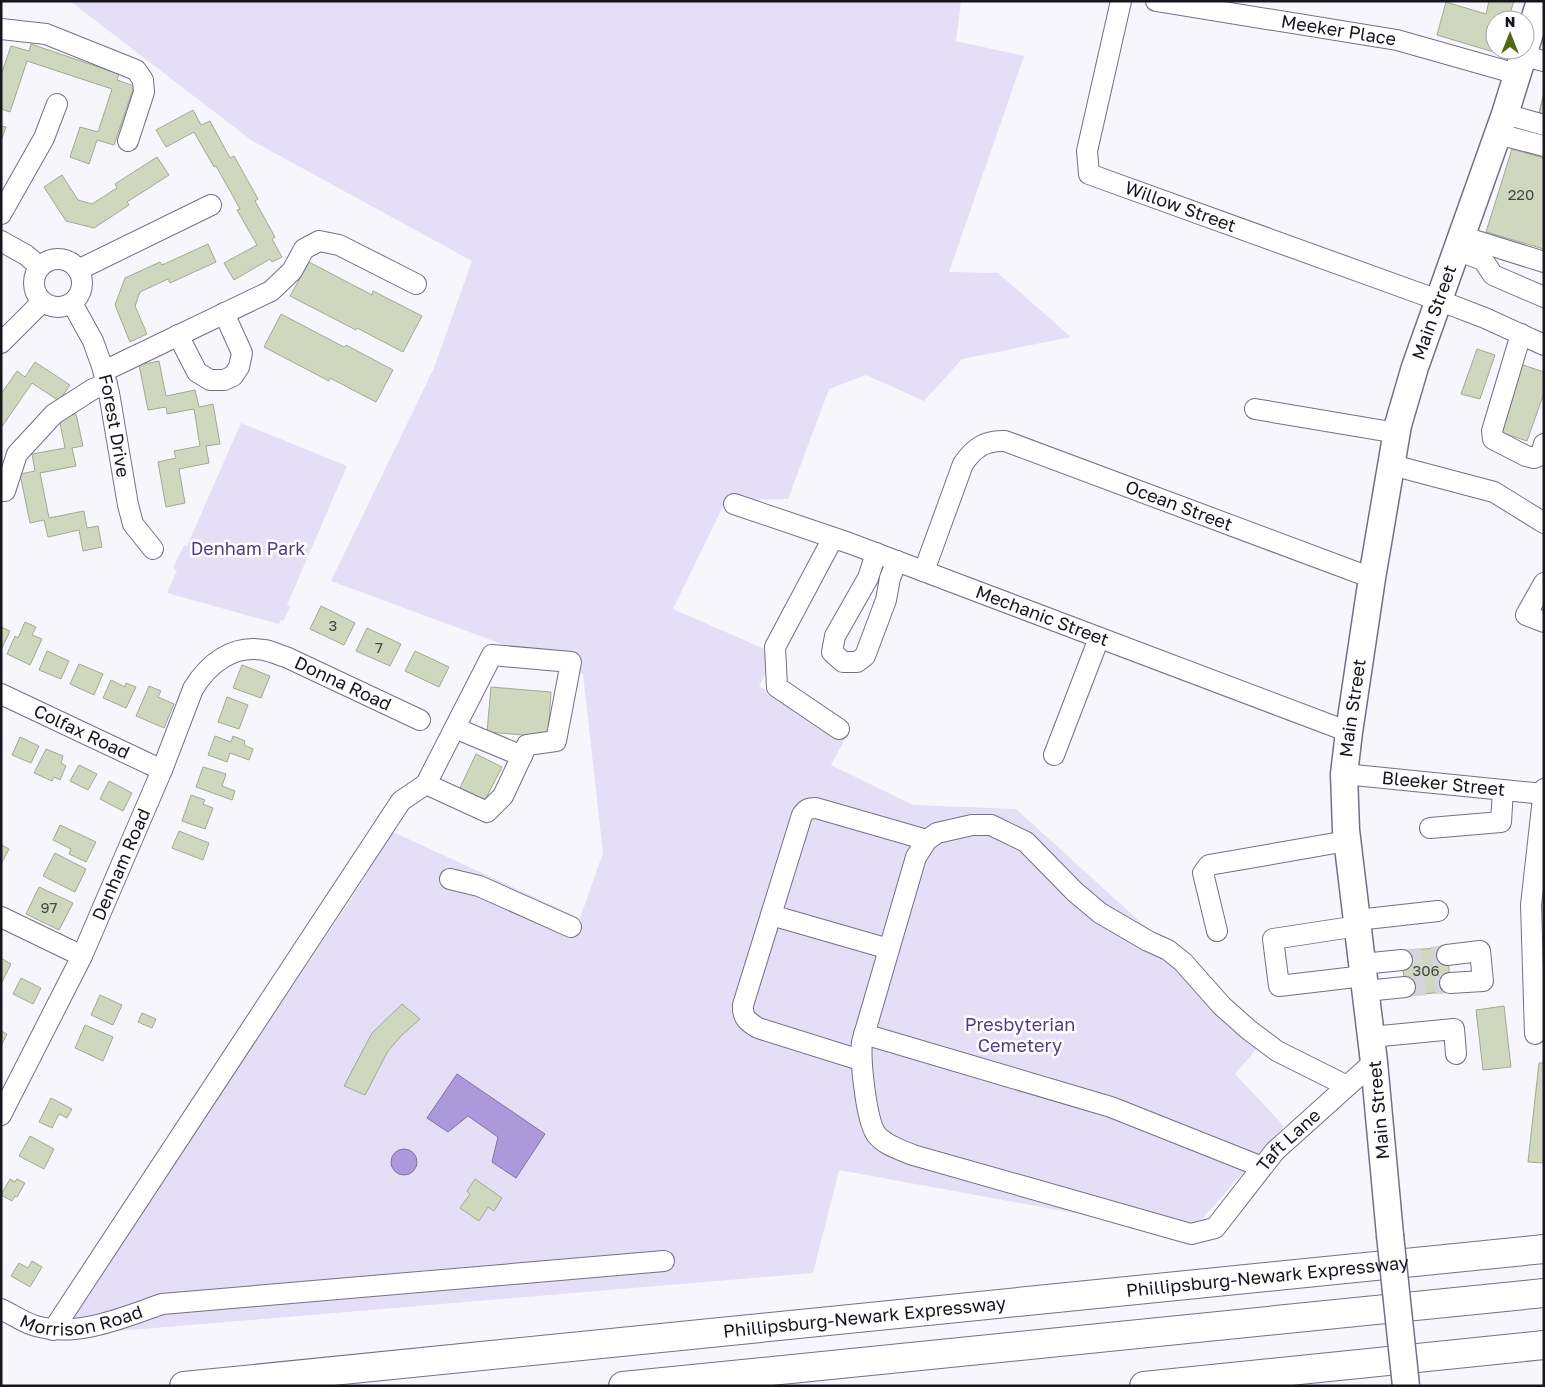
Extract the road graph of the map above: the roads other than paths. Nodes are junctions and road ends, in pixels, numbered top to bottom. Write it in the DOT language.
graph roads {
  1 [pos="1121,1"];
  2 [pos="1156,1"];
  3 [pos="1540,1"];
  4 [pos="1535,23"];
  5 [pos="1,29"];
  6 [pos="1485,52"];
  7 [pos="1526,60"];
  8 [pos="57,104"];
  9 [pos="1501,124"];
  10 [pos="1544,125"];
  11 [pos="128,140"];
  12 [pos="1541,146"];
  13 [pos="211,205"];
  14 [pos="1,214"];
  15 [pos="1,241"];
  16 [pos="1458,243"];
  17 [pos="1544,262"];
  18 [pos="40,268"];
  19 [pos="78,270"];
  20 [pos="416,284"];
  21 [pos="1544,297"];
  22 [pos="1438,300"];
  23 [pos="42,302"];
  24 [pos="72,303"];
  25 [pos="224,313"];
  26 [pos="1520,334"];
  27 [pos="178,335"];
  28 [pos="1,343"];
  29 [pos="1544,345"];
  30 [pos="105,377"];
  31 [pos="1254,409"];
  32 [pos="1397,433"];
  33 [pos="1544,444"];
  34 [pos="1392,465"];
  35 [pos="1,490"];
  36 [pos="734,504"];
  37 [pos="1544,523"];
  38 [pos="833,538"];
  39 [pos="153,549"];
  40 [pos="876,553"];
  41 [pos="897,561"];
  42 [pos="924,571"];
  43 [pos="1372,578"];
  44 [pos="1544,583"];
  45 [pos="1544,622"];
  46 [pos="1099,638"];
  47 [pos="263,650"];
  48 [pos="1,694"];
  49 [pos="420,720"];
  50 [pos="455,728"];
  51 [pos="839,729"];
  52 [pos="1349,732"];
  53 [pos="1054,755"];
  54 [pos="522,756"];
  55 [pos="162,770"];
  56 [pos="1344,774"];
  57 [pos="426,784"];
  58 [pos="1544,789"];
  59 [pos="1503,790"];
  60 [pos="1543,794"];
  61 [pos="1430,828"];
  62 [pos="928,840"];
  63 [pos="1347,841"];
  64 [pos="450,879"];
  65 [pos="1438,911"];
  66 [pos="771,914"];
  67 [pos="1,917"];
  68 [pos="1357,923"];
  69 [pos="571,927"];
  70 [pos="1217,931"];
  71 [pos="889,949"];
  72 [pos="1447,955"];
  73 [pos="82,956"];
  74 [pos="1402,960"];
  75 [pos="1364,977"];
  76 [pos="1450,983"];
  77 [pos="1405,987"];
  78 [pos="864,1034"];
  79 [pos="1535,1034"];
  80 [pos="1373,1050"];
  81 [pos="1456,1054"];
  82 [pos="860,1060"];
  83 [pos="1347,1086"];
  84 [pos="1,1115"];
  85 [pos="1262,1167"];
  86 [pos="1544,1249"];
  87 [pos="664,1261"];
  88 [pos="1544,1293"];
  89 [pos="1,1309"];
  90 [pos="53,1330"];
  91 [pos="1544,1346"];
  92 [pos="184,1386"];
  93 [pos="623,1386"];
  94 [pos="1144,1386"];
  95 [pos="1406,1386"];
  1 -- 22 [label="street, Willow Street"];
  2 -- 6 [label="street, Meeker Place"];
  3 -- 4 [label="main road, Main Street"];
  5 -- 11 [label="street"];
  7 -- 9 [label="main road, Main Street"];
  8 -- 14 [label="street"];
  9 -- 10 [label="street"];
  9 -- 12 [label="street"];
  9 -- 16 [label="main road, Main Street"];
  13 -- 19 [label="street"];
  15 -- 18 [label="street"];
  16 -- 17 [label="street"];
  16 -- 21 [label="street"];
  16 -- 22 [label="main road, Main Street"];
  18 -- 19 [label="street"];
  18 -- 23 [label="street"];
  19 -- 24 [label="street"];
  20 -- 25 [label="street"];
  22 -- 26 [label="street"];
  22 -- 32 [label="main road, Main Street"];
  23 -- 24 [label="street"];
  23 -- 28 [label="street"];
  24 -- 30 [label="street, Forest Drive"];
  25 -- 27 [label="street"];
  25 -- 27 [label="street"];
  26 -- 29 [label="street"];
  26 -- 33 [label="street"];
  27 -- 30 [label="street"];
  30 -- 35 [label="street"];
  30 -- 39 [label="street, Forest Drive"];
  31 -- 32 [label="street"];
  32 -- 34 [label="main road, Main Street"];
  34 -- 37 [label="street"];
  34 -- 43 [label="main road, Main Street"];
  36 -- 38 [label="street, Mechanic Street"];
  38 -- 40 [label="street, Mechanic Street"];
  38 -- 51 [label="street"];
  40 -- 41 [label="street, Mechanic Street"];
  40 -- 41 [label="street"];
  41 -- 42 [label="street, Mechanic Street"];
  42 -- 43 [label="street, Ocean Street"];
  42 -- 46 [label="street, Mechanic Street"];
  43 -- 52 [label="main road, Main Street"];
  44 -- 45 [label="street"];
  46 -- 52 [label="street, Mechanic Street"];
  46 -- 53 [label="street"];
  47 -- 49 [label="street, Donna Road"];
  47 -- 55 [label="street, Denham Road"];
  48 -- 55 [label="street, Colfax Road"];
  50 -- 54 [label="street"];
  50 -- 54 [label="street"];
  50 -- 57 [label="street"];
  52 -- 56 [label="main road, Main Street"];
  54 -- 57 [label="street"];
  55 -- 73 [label="street, Denham Road"];
  56 -- 59 [label="street, Bleeker Street"];
  56 -- 63 [label="main road, Main Street"];
  57 -- 90 [label="street"];
  58 -- 60 [label="street"];
  59 -- 60 [label="street, Bleeker Street"];
  59 -- 61 [label="street"];
  60 -- 79 [label="street"];
  62 -- 66 [label="street"];
  62 -- 71 [label="street"];
  62 -- 83 [label="street"];
  63 -- 68 [label="main road, Main Street"];
  63 -- 70 [label="street"];
  64 -- 69 [label="street"];
  65 -- 68 [label="street"];
  66 -- 71 [label="street"];
  66 -- 82 [label="street"];
  67 -- 73 [label="street"];
  68 -- 75 [label="main road, Main Street"];
  68 -- 75 [label="street"];
  71 -- 78 [label="street"];
  72 -- 76 [label="street"];
  73 -- 84 [label="street, Denham Road"];
  74 -- 75 [label="street"];
  75 -- 77 [label="street"];
  75 -- 80 [label="main road, Main Street"];
  78 -- 82 [label="street"];
  78 -- 85 [label="street"];
  80 -- 81 [label="street"];
  80 -- 83 [label="street, Taft Lane"];
  80 -- 95 [label="main road, Main Street, bridge"];
  82 -- 85 [label="street, Taft Lane"];
  83 -- 85 [label="street, Taft Lane"];
  86 -- 92 [label="highway, Phillipsburg-Newark Expressway"];
  87 -- 90 [label="street, Morrison Road"];
  88 -- 93 [label="highway"];
  89 -- 90 [label="street, Morrison Road"];
  91 -- 94 [label="highway"];
}
